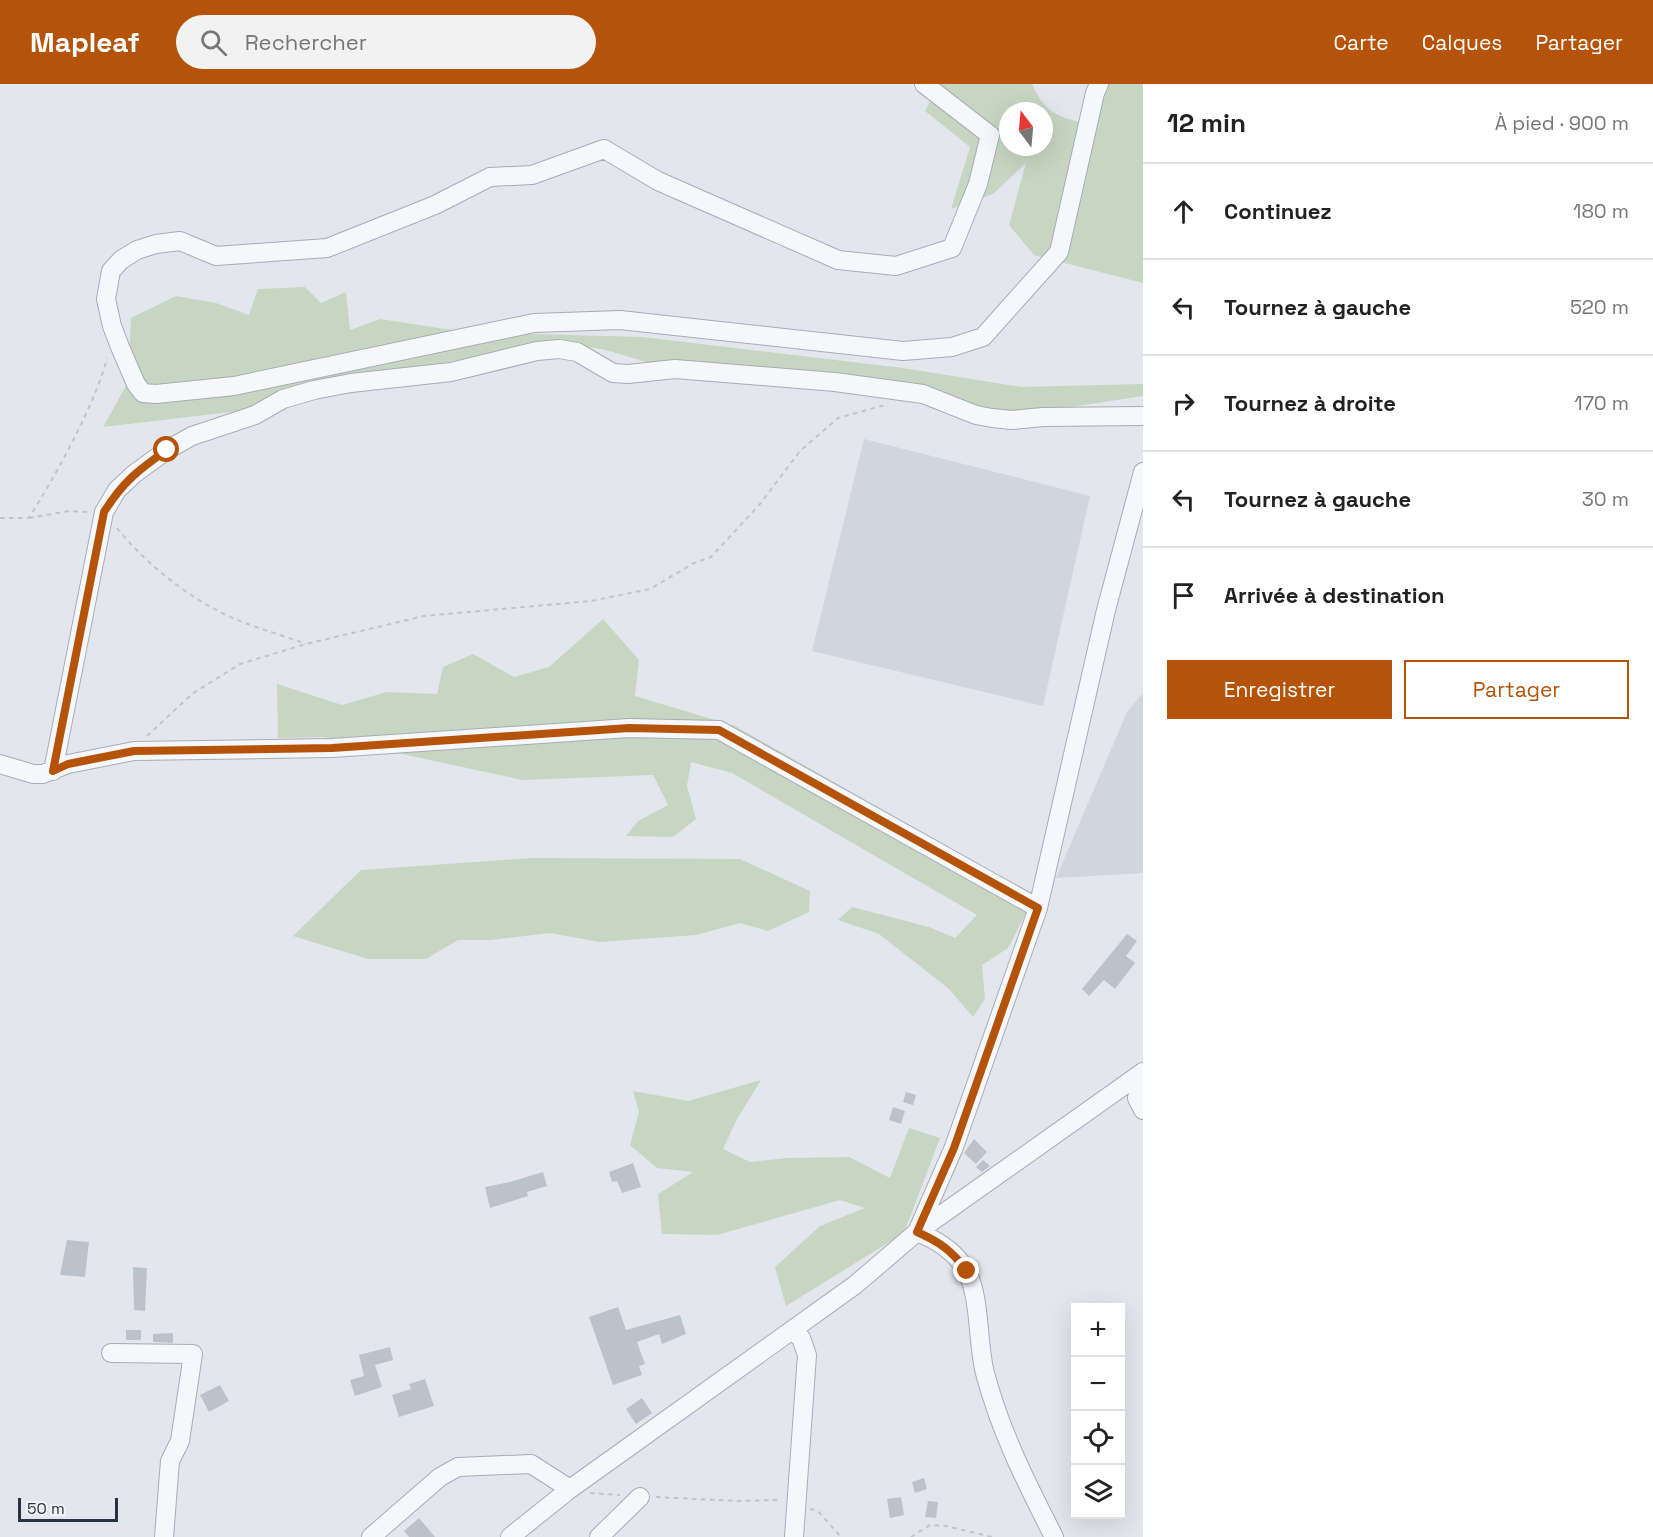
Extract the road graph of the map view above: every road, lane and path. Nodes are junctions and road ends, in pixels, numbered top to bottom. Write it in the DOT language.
graph roads {
  1 [pos="924,84"];
  2 [pos="1099,84"];
  3 [pos="107,358"];
  4 [pos="890,404"];
  5 [pos="1143,416"];
  6 [pos="1143,472"];
  7 [pos="104,512"];
  8 [pos="0,518"];
  9 [pos="29,518"];
  10 [pos="306,644"];
  11 [pos="134,751"];
  12 [pos="0,765"];
  13 [pos="53,771"];
  14 [pos="1038,908"];
  15 [pos="1143,1072"];
  16 [pos="1143,1110"];
  17 [pos="917,1232"];
  18 [pos="792,1330"];
  19 [pos="111,1353"];
  20 [pos="570,1489"];
  21 [pos="640,1497"];
  22 [pos="796,1507"];
  23 [pos="164,1537"];
  24 [pos="371,1537"];
  25 [pos="510,1537"];
  26 [pos="599,1537"];
  27 [pos="794,1537"];
  28 [pos="841,1537"];
  29 [pos="911,1537"];
  30 [pos="992,1537"];
  31 [pos="1054,1537"];
  1 -- 2 [label="street"];
  3 -- 9 [label="path"];
  4 -- 10 [label="path"];
  5 -- 7 [label="street"];
  6 -- 14 [label="street"];
  7 -- 9 [label="path"];
  7 -- 10 [label="path"];
  7 -- 13 [label="street"];
  8 -- 9 [label="path"];
  10 -- 11 [label="path"];
  11 -- 13 [label="street"];
  11 -- 14 [label="street"];
  12 -- 13 [label="street"];
  14 -- 17 [label="street"];
  15 -- 16 [label="street"];
  15 -- 17 [label="street"];
  17 -- 18 [label="street"];
  17 -- 31 [label="street"];
  18 -- 20 [label="street"];
  18 -- 22 [label="street"];
  19 -- 23 [label="street"];
  20 -- 21 [label="path"];
  20 -- 24 [label="street"];
  20 -- 25 [label="street"];
  21 -- 22 [label="path"];
  21 -- 26 [label="street"];
  22 -- 27 [label="street"];
  22 -- 28 [label="path"];
  29 -- 30 [label="path"];
}
